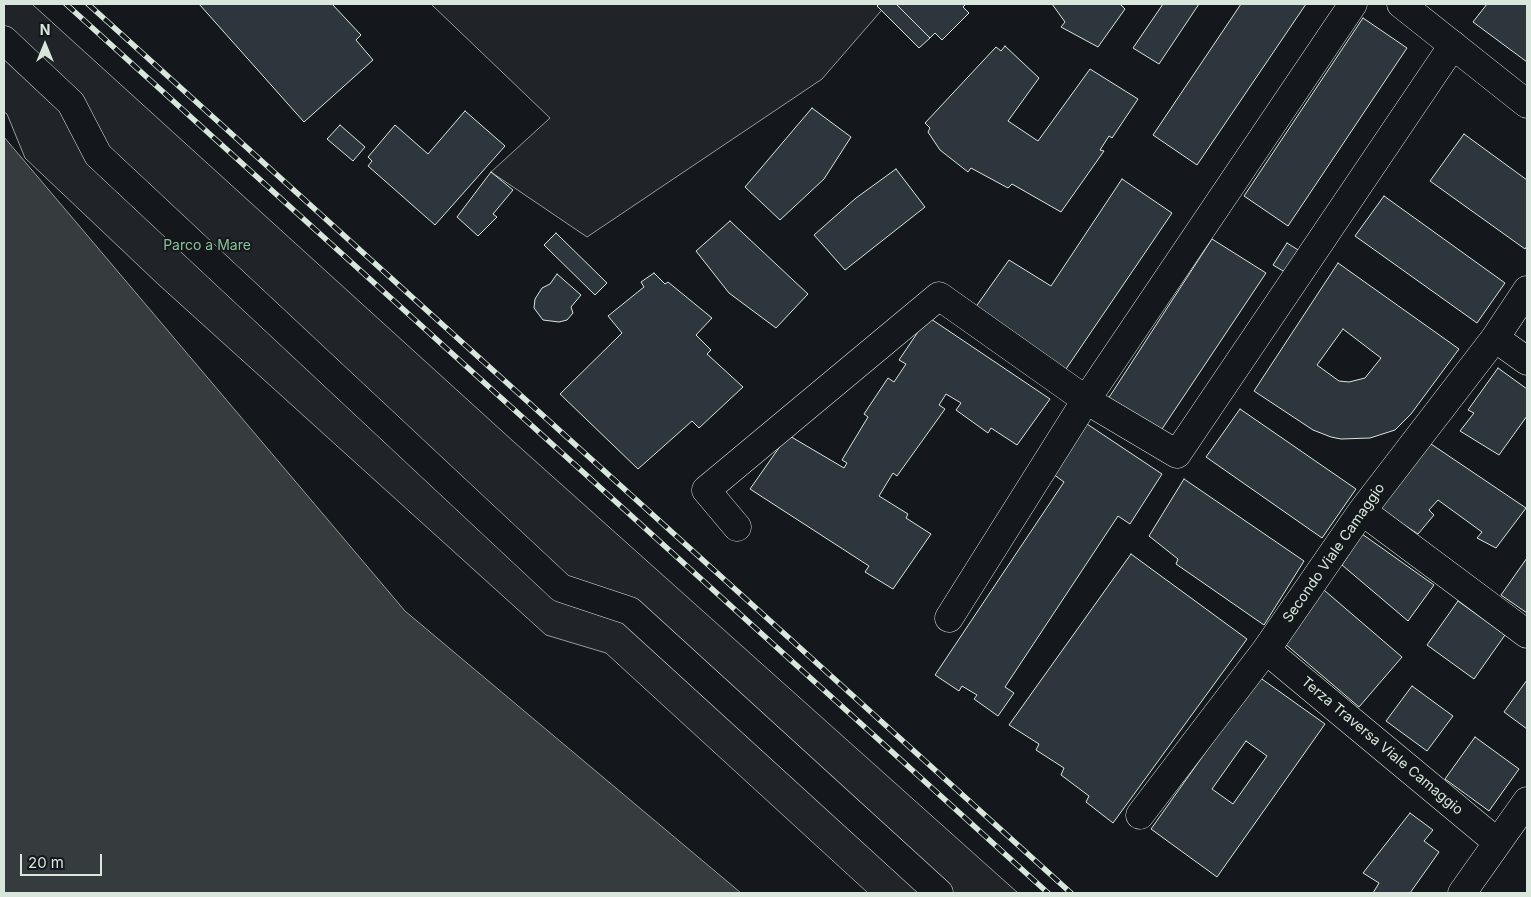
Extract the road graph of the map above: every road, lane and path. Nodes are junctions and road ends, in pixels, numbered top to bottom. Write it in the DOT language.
graph roads {
  1 [pos="1353,4"];
  2 [pos="1404,4"];
  3 [pos="4,40"];
  4 [pos="1453,45"];
  5 [pos="1527,104"];
  6 [pos="1527,290"];
  7 [pos="1495,338"];
  8 [pos="1527,361"];
  9 [pos="1086,400"];
  10 [pos="1362,510"];
  11 [pos="736,526"];
  12 [pos="949,618"];
  13 [pos="1527,634"];
  14 [pos="1266,650"];
  15 [pos="1527,801"];
  16 [pos="1140,815"];
  17 [pos="1497,842"];
  18 [pos="939,893"];
  19 [pos="1462,893"];
  1 -- 9 [label="street"];
  2 -- 4 [label="street"];
  3 -- 18 [label="street"];
  4 -- 5 [label="street"];
  4 -- 9 [label="street"];
  6 -- 7 [label="street, Secondo Viale Camaggio"];
  7 -- 8 [label="street"];
  7 -- 10 [label="street, Secondo Viale Camaggio"];
  9 -- 11 [label="street"];
  9 -- 12 [label="street"];
  10 -- 13 [label="street"];
  10 -- 14 [label="street, Secondo Viale Camaggio"];
  14 -- 16 [label="street, Secondo Viale Camaggio"];
  14 -- 17 [label="street, Terza Traversa Viale Camaggio"];
  15 -- 17 [label="street"];
  17 -- 19 [label="street"];
}
